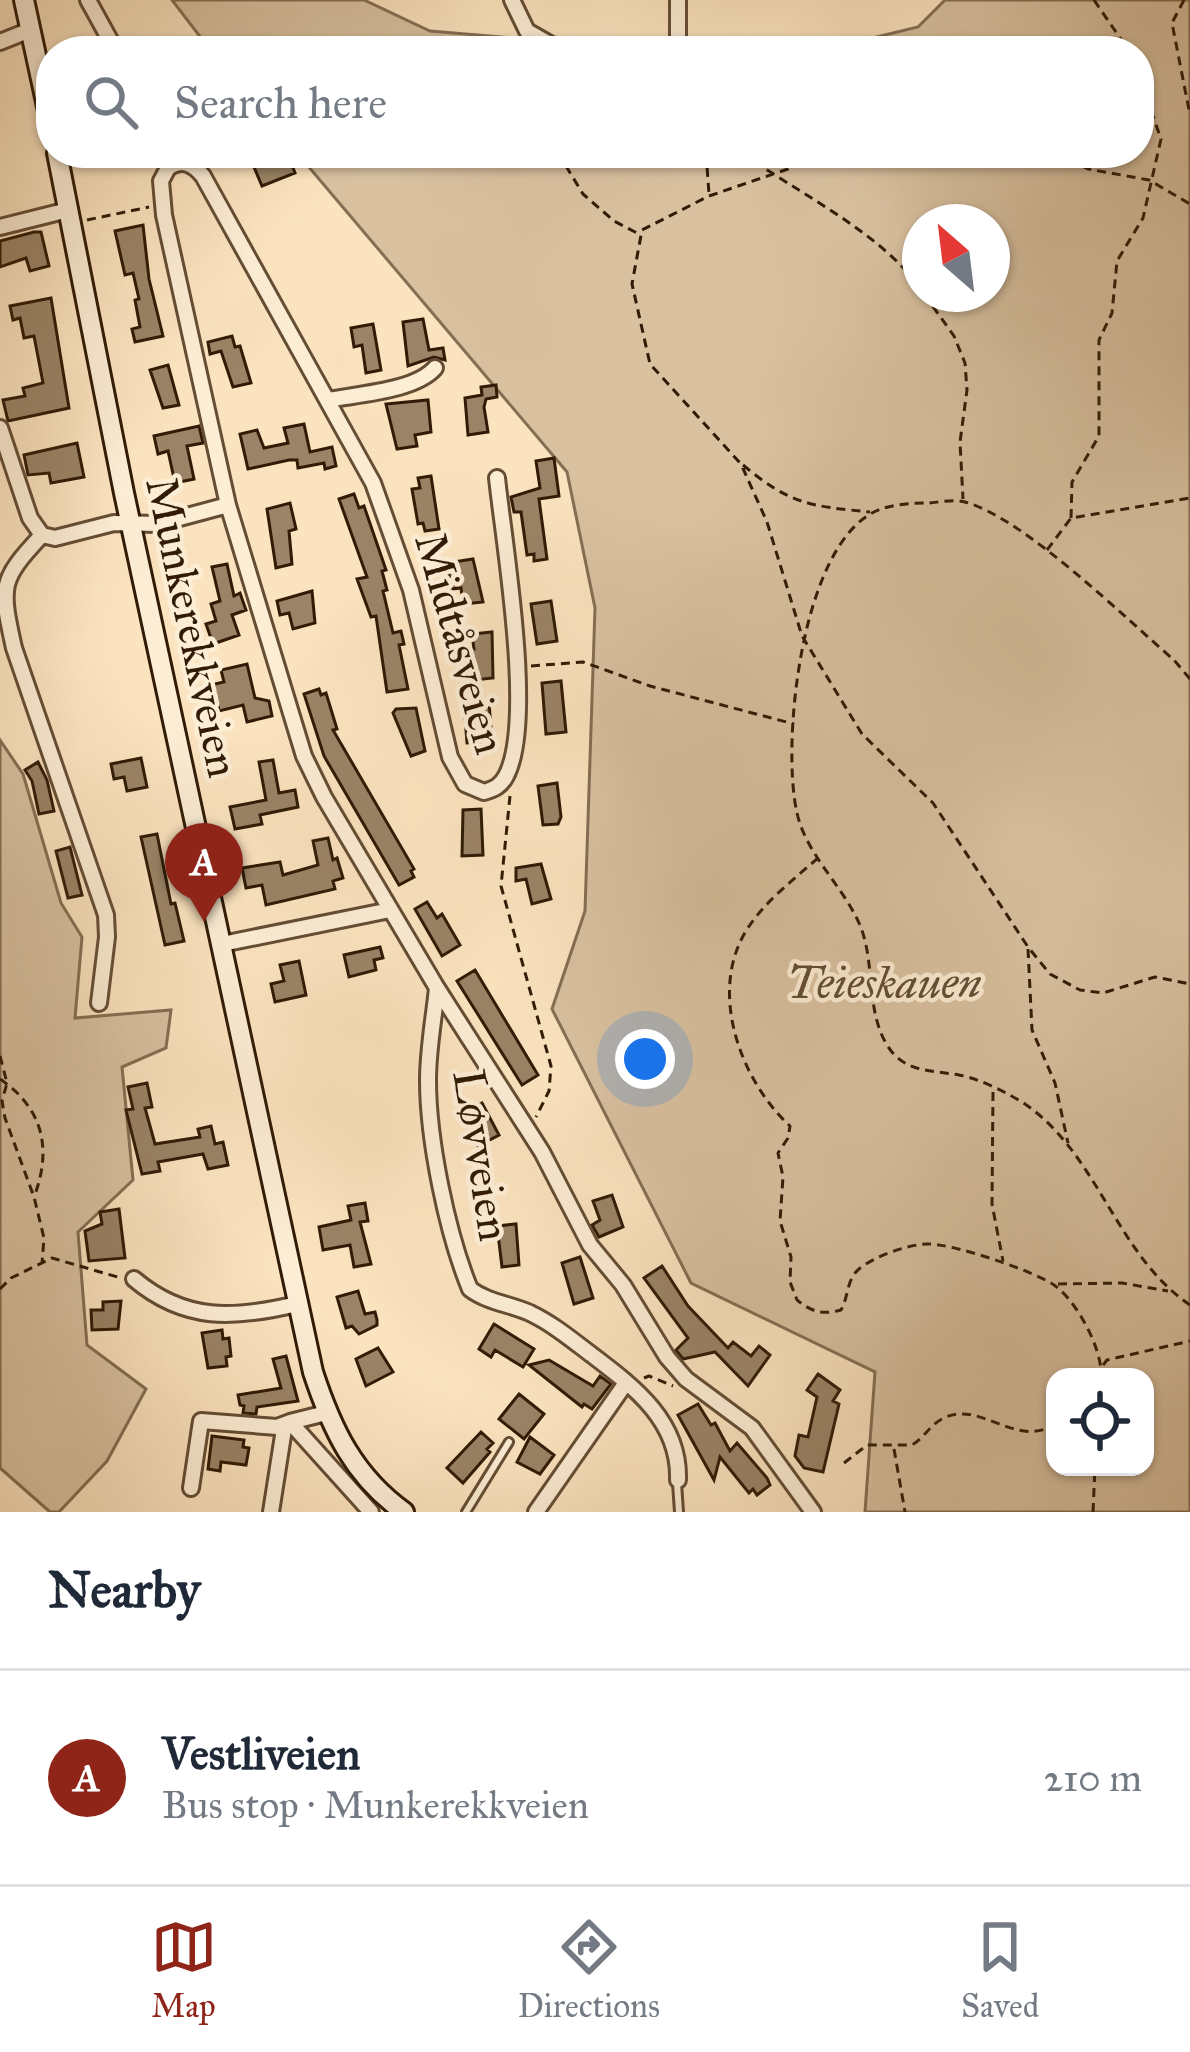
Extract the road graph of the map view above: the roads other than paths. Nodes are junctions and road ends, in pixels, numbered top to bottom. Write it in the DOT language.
graph roads {
  1 [pos="24,0"];
  2 [pos="88,0"];
  3 [pos="512,0"];
  4 [pos="678,0"];
  5 [pos="30,29"];
  6 [pos="108,36"];
  7 [pos="536,36"];
  8 [pos="680,36"];
  9 [pos="0,41"];
  10 [pos="36,56"];
  11 [pos="60,168"];
  12 [pos="168,168"];
  13 [pos="195,168"];
  14 [pos="70,217"];
  15 [pos="0,227"];
  16 [pos="435,368"];
  17 [pos="328,400"];
  18 [pos="0,428"];
  19 [pos="497,478"];
  20 [pos="228,505"];
  21 [pos="127,530"];
  22 [pos="42,535"];
  23 [pos="390,910"];
  24 [pos="222,944"];
  25 [pos="437,988"];
  26 [pos="99,1003"];
  27 [pos="134,1279"];
  28 [pos="297,1304"];
  29 [pos="626,1384"];
  30 [pos="326,1413"];
  31 [pos="290,1423"];
  32 [pos="509,1442"];
  33 [pos="677,1480"];
  34 [pos="191,1487"];
  35 [pos="271,1512"];
  36 [pos="371,1512"];
  37 [pos="404,1512"];
  38 [pos="466,1512"];
  39 [pos="536,1512"];
  40 [pos="679,1512"];
  41 [pos="813,1512"];
  1 -- 5 [label="main road"];
  2 -- 6 [label="street"];
  3 -- 7 [label="street"];
  4 -- 8 [label="street"];
  5 -- 9 [label="street"];
  5 -- 10 [label="main road"];
  11 -- 14 [label="main road, Munkerekkveien"];
  12 -- 20 [label="street, Midtåsveien"];
  13 -- 17 [label="street, Midtåsveien"];
  14 -- 15 [label="street"];
  14 -- 21 [label="main road, Munkerekkveien"];
  16 -- 17 [label="street"];
  17 -- 19 [label="street, Midtåsveien"];
  18 -- 22 [label="street"];
  20 -- 21 [label="street"];
  20 -- 23 [label="street"];
  21 -- 22 [label="street"];
  21 -- 24 [label="main road, Munkerekkveien"];
  22 -- 26 [label="street"];
  23 -- 24 [label="street"];
  23 -- 25 [label="street"];
  24 -- 28 [label="main road, Munkerekkveien"];
  25 -- 29 [label="street, Løvveien"];
  25 -- 41 [label="street"];
  27 -- 28 [label="street"];
  28 -- 30 [label="main road, Munkerekkveien"];
  29 -- 33 [label="street, Løvveien"];
  29 -- 39 [label="street"];
  30 -- 31 [label="street"];
  30 -- 37 [label="main road, Munkerekkveien"];
  31 -- 34 [label="street"];
  31 -- 35 [label="street"];
  31 -- 36 [label="street"];
  32 -- 38 [label="lane"];
  33 -- 40 [label="lane, Løvveien"];
}
